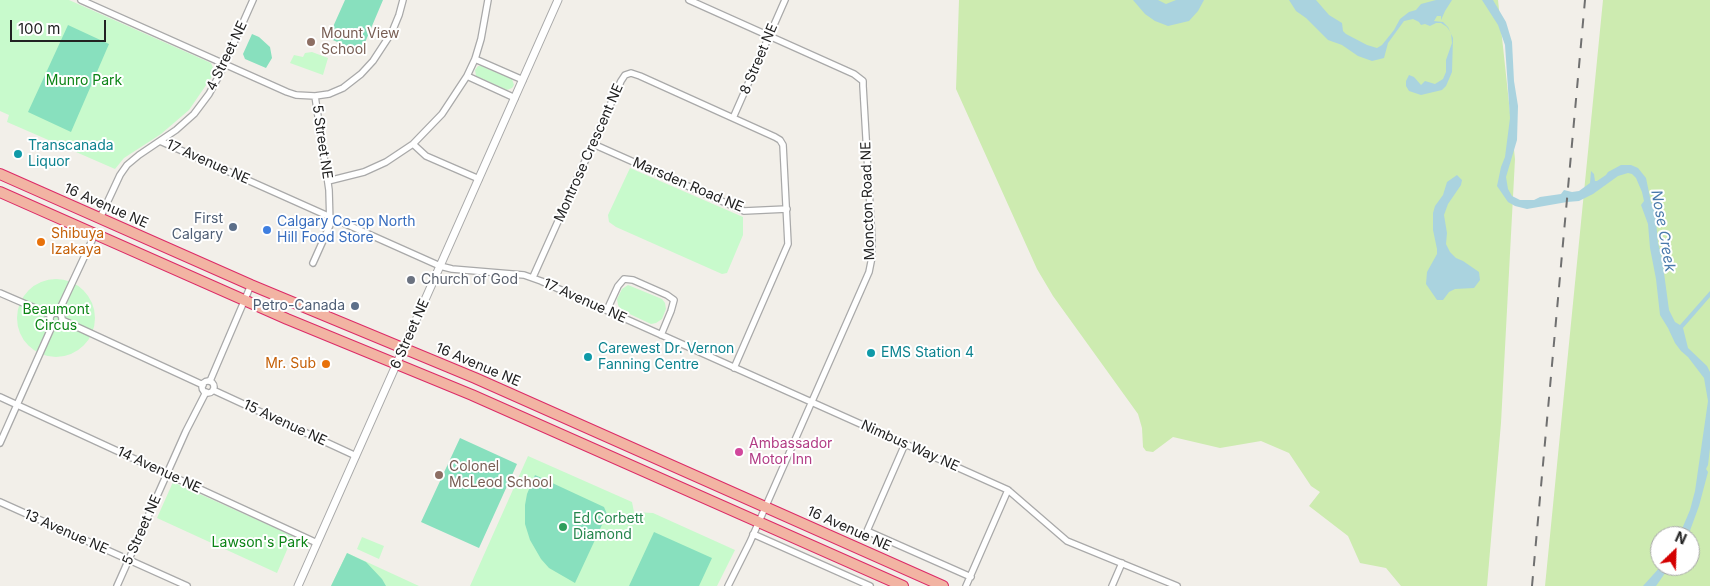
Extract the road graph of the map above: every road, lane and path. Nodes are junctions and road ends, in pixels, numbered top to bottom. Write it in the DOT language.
graph roads {
  1 [pos="81,0"];
  2 [pos="253,0"];
  3 [pos="403,0"];
  4 [pos="488,0"];
  5 [pos="558,0"];
  6 [pos="689,0"];
  7 [pos="784,0"];
  8 [pos="769,36"];
  9 [pos="474,58"];
  10 [pos="225,64"];
  11 [pos="467,76"];
  12 [pos="523,80"];
  13 [pos="315,96"];
  14 [pos="515,98"];
  15 [pos="734,118"];
  16 [pos="160,141"];
  17 [pos="413,144"];
  18 [pos="594,144"];
  19 [pos="0,174"];
  20 [pos="478,179"];
  21 [pos="328,181"];
  22 [pos="0,192"];
  23 [pos="787,209"];
  24 [pos="330,217"];
  25 [pos="100,218"];
  26 [pos="95,234"];
  27 [pos="313,263"];
  28 [pos="440,266"];
  29 [pos="533,277"];
  30 [pos="252,286"];
  31 [pos="0,292"];
  32 [pos="245,300"];
  33 [pos="607,310"];
  34 [pos="58,313"];
  35 [pos="50,315"];
  36 [pos="62,320"];
  37 [pos="53,324"];
  38 [pos="661,334"];
  39 [pos="403,349"];
  40 [pos="397,364"];
  41 [pos="734,368"];
  42 [pos="210,382"];
  43 [pos="203,385"];
  44 [pos="214,390"];
  45 [pos="206,392"];
  46 [pos="0,397"];
  47 [pos="811,402"];
  48 [pos="17,405"];
  49 [pos="0,443"];
  50 [pos="905,444"];
  51 [pos="356,456"];
  52 [pos="167,474"];
  53 [pos="1008,490"];
  54 [pos="0,502"];
  55 [pos="765,507"];
  56 [pos="758,522"];
  57 [pos="753,534"];
  58 [pos="317,543"];
  59 [pos="129,560"];
  60 [pos="1122,564"];
  61 [pos="970,577"];
  62 [pos="117,586"];
  63 [pos="187,586"];
  64 [pos="298,586"];
  65 [pos="728,586"];
  66 [pos="870,586"];
  67 [pos="903,586"];
  68 [pos="944,586"];
  69 [pos="966,586"];
  70 [pos="1112,586"];
  71 [pos="1177,586"];
  1 -- 10 [label="street"];
  2 -- 10 [label="street, 4 Street NE"];
  3 -- 13 [label="street, 5 Street NE"];
  4 -- 9 [label="street"];
  5 -- 12 [label="street, 6 Street NE"];
  6 -- 8 [label="street, Moncton Road NE"];
  7 -- 8 [label="street, 8 Street NE"];
  8 -- 15 [label="street, 8 Street NE"];
  8 -- 47 [label="street, Moncton Road NE"];
  9 -- 11 [label="street"];
  9 -- 12 [label="street"];
  10 -- 13 [label="street"];
  10 -- 16 [label="street, 4 Street NE"];
  11 -- 14 [label="street"];
  11 -- 17 [label="street"];
  12 -- 14 [label="street, 6 Street NE"];
  13 -- 21 [label="street, 5 Street NE"];
  14 -- 20 [label="street, 6 Street NE"];
  15 -- 18 [label="street, Montrose Crescent NE"];
  15 -- 23 [label="street, Montrose Crescent NE"];
  16 -- 24 [label="street, 17 Avenue NE"];
  16 -- 25 [label="street, 4 Street NE"];
  17 -- 20 [label="street"];
  17 -- 21 [label="street"];
  18 -- 23 [label="street, Marsden Road NE"];
  18 -- 29 [label="street, Montrose Crescent NE"];
  19 -- 25 [label="highway, 16 Avenue NE"];
  20 -- 28 [label="street, 6 Street NE"];
  21 -- 24 [label="street, 5 Street NE"];
  22 -- 26 [label="highway"];
  23 -- 41 [label="street, Montrose Crescent NE"];
  24 -- 27 [label="street, 5 Street NE"];
  24 -- 28 [label="street, 17 Avenue NE"];
  25 -- 30 [label="highway, 16 Avenue NE"];
  26 -- 32 [label="highway"];
  26 -- 34 [label="street"];
  28 -- 29 [label="street, 17 Avenue NE"];
  28 -- 39 [label="street, 6 Street NE"];
  29 -- 33 [label="street, 17 Avenue NE"];
  30 -- 32 [label="street"];
  30 -- 39 [label="highway, 16 Avenue NE"];
  31 -- 35 [label="street"];
  32 -- 40 [label="highway"];
  32 -- 42 [label="street"];
  33 -- 38 [label="street, 17 Avenue NE"];
  33 -- 38 [label="street"];
  34 -- 35 [label="street"];
  34 -- 36 [label="street"];
  35 -- 37 [label="street"];
  36 -- 37 [label="street"];
  36 -- 43 [label="street"];
  37 -- 48 [label="street"];
  38 -- 41 [label="street, 17 Avenue NE"];
  39 -- 40 [label="street, 6 Street NE"];
  39 -- 55 [label="highway, 16 Avenue NE"];
  40 -- 51 [label="street, 6 Street NE"];
  40 -- 56 [label="highway"];
  41 -- 47 [label="street, 17 Avenue NE"];
  42 -- 43 [label="street"];
  42 -- 44 [label="street"];
  43 -- 45 [label="street"];
  44 -- 45 [label="street"];
  44 -- 51 [label="street, 15 Avenue NE"];
  45 -- 52 [label="street, 5 Street NE"];
  46 -- 48 [label="street, 14 Avenue NE"];
  47 -- 50 [label="street, Nimbus Way NE"];
  47 -- 55 [label="street, Moncton Road NE"];
  48 -- 49 [label="street"];
  48 -- 52 [label="street, 14 Avenue NE"];
  50 -- 53 [label="street, Nimbus Way NE"];
  50 -- 61 [label="street"];
  51 -- 58 [label="street, 6 Street NE"];
  52 -- 58 [label="street, 14 Avenue NE"];
  52 -- 59 [label="street, 5 Street NE"];
  53 -- 60 [label="street, Nimbus Way NE"];
  53 -- 61 [label="street"];
  54 -- 59 [label="street, 13 Avenue NE"];
  55 -- 56 [label="street, Moncton Road NE"];
  55 -- 68 [label="highway, 16 Avenue NE"];
  56 -- 57 [label="street, Moncton Road NE"];
  56 -- 67 [label="highway"];
  57 -- 65 [label="street, Moncton Road NE"];
  57 -- 66 [label="street"];
  58 -- 64 [label="street, 6 Street NE"];
  59 -- 62 [label="street, 5 Street NE"];
  59 -- 63 [label="street, 13 Avenue NE"];
  60 -- 70 [label="street"];
  60 -- 71 [label="street, Nimbus Way NE"];
  61 -- 69 [label="street"];
}
